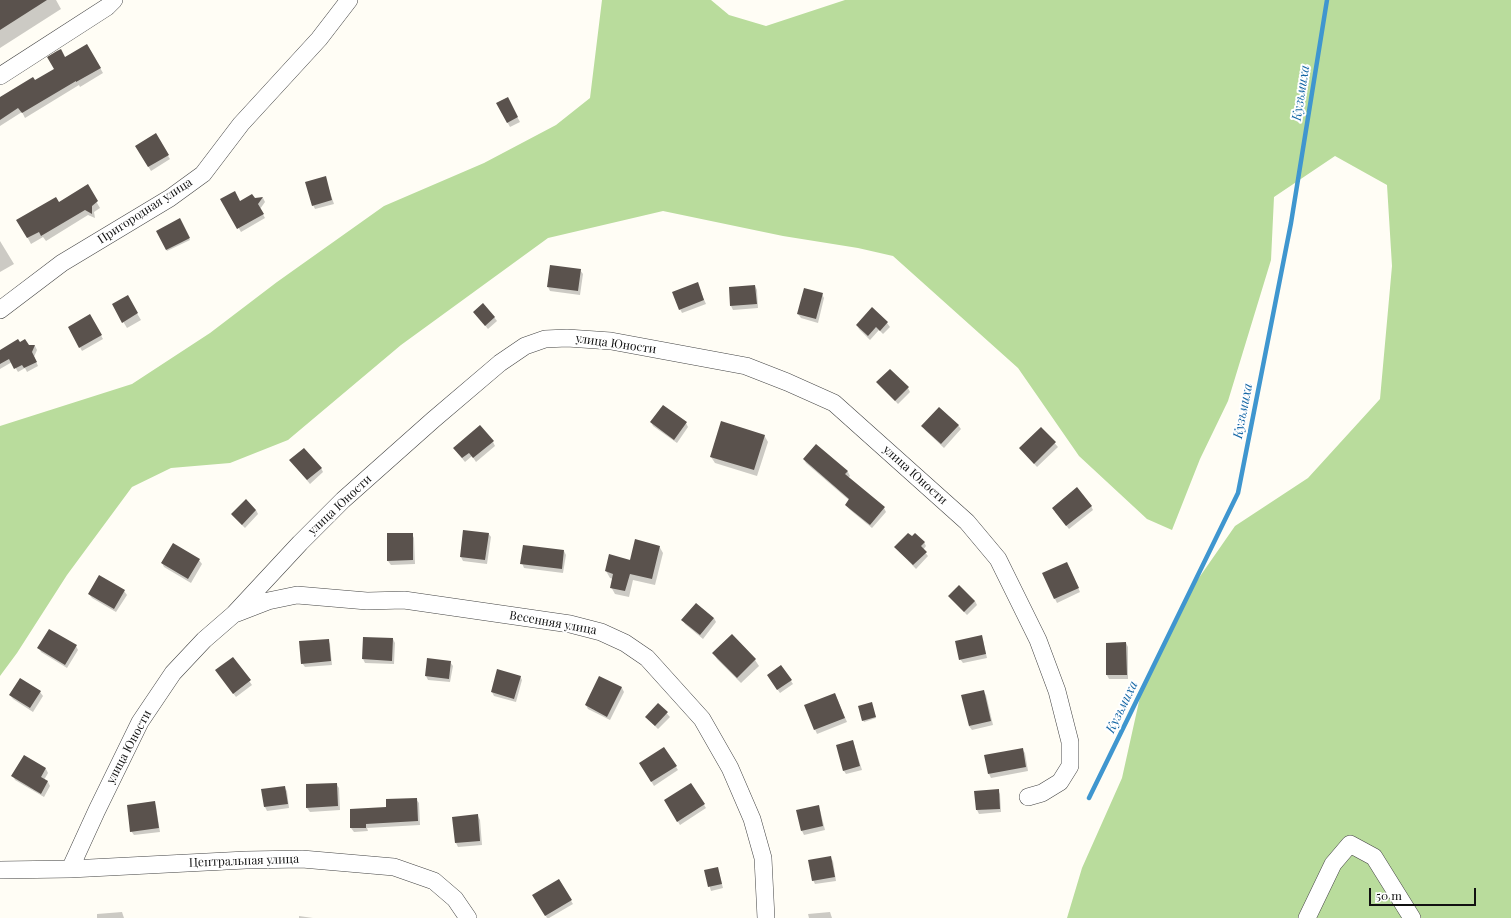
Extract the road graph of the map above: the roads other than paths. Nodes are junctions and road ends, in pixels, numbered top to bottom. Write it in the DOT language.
graph roads {
  1 [pos="114,0"];
  2 [pos="349,0"];
  3 [pos="0,76"];
  4 [pos="0,310"];
  5 [pos="234,614"];
  6 [pos="1028,797"];
  7 [pos="70,869"];
  8 [pos="0,870"];
  9 [pos="468,918"];
  10 [pos="766,918"];
  11 [pos="1307,918"];
  12 [pos="1412,918"];
  1 -- 3 [label="street"];
  2 -- 4 [label="street, Пригородная улица"];
  5 -- 6 [label="street, улица Юности"];
  5 -- 7 [label="street, улица Юности"];
  5 -- 10 [label="street, Весенняя улица"];
  7 -- 8 [label="street, Центральная улица"];
  7 -- 9 [label="street, Центральная улица"];
  11 -- 12 [label="street"];
}
